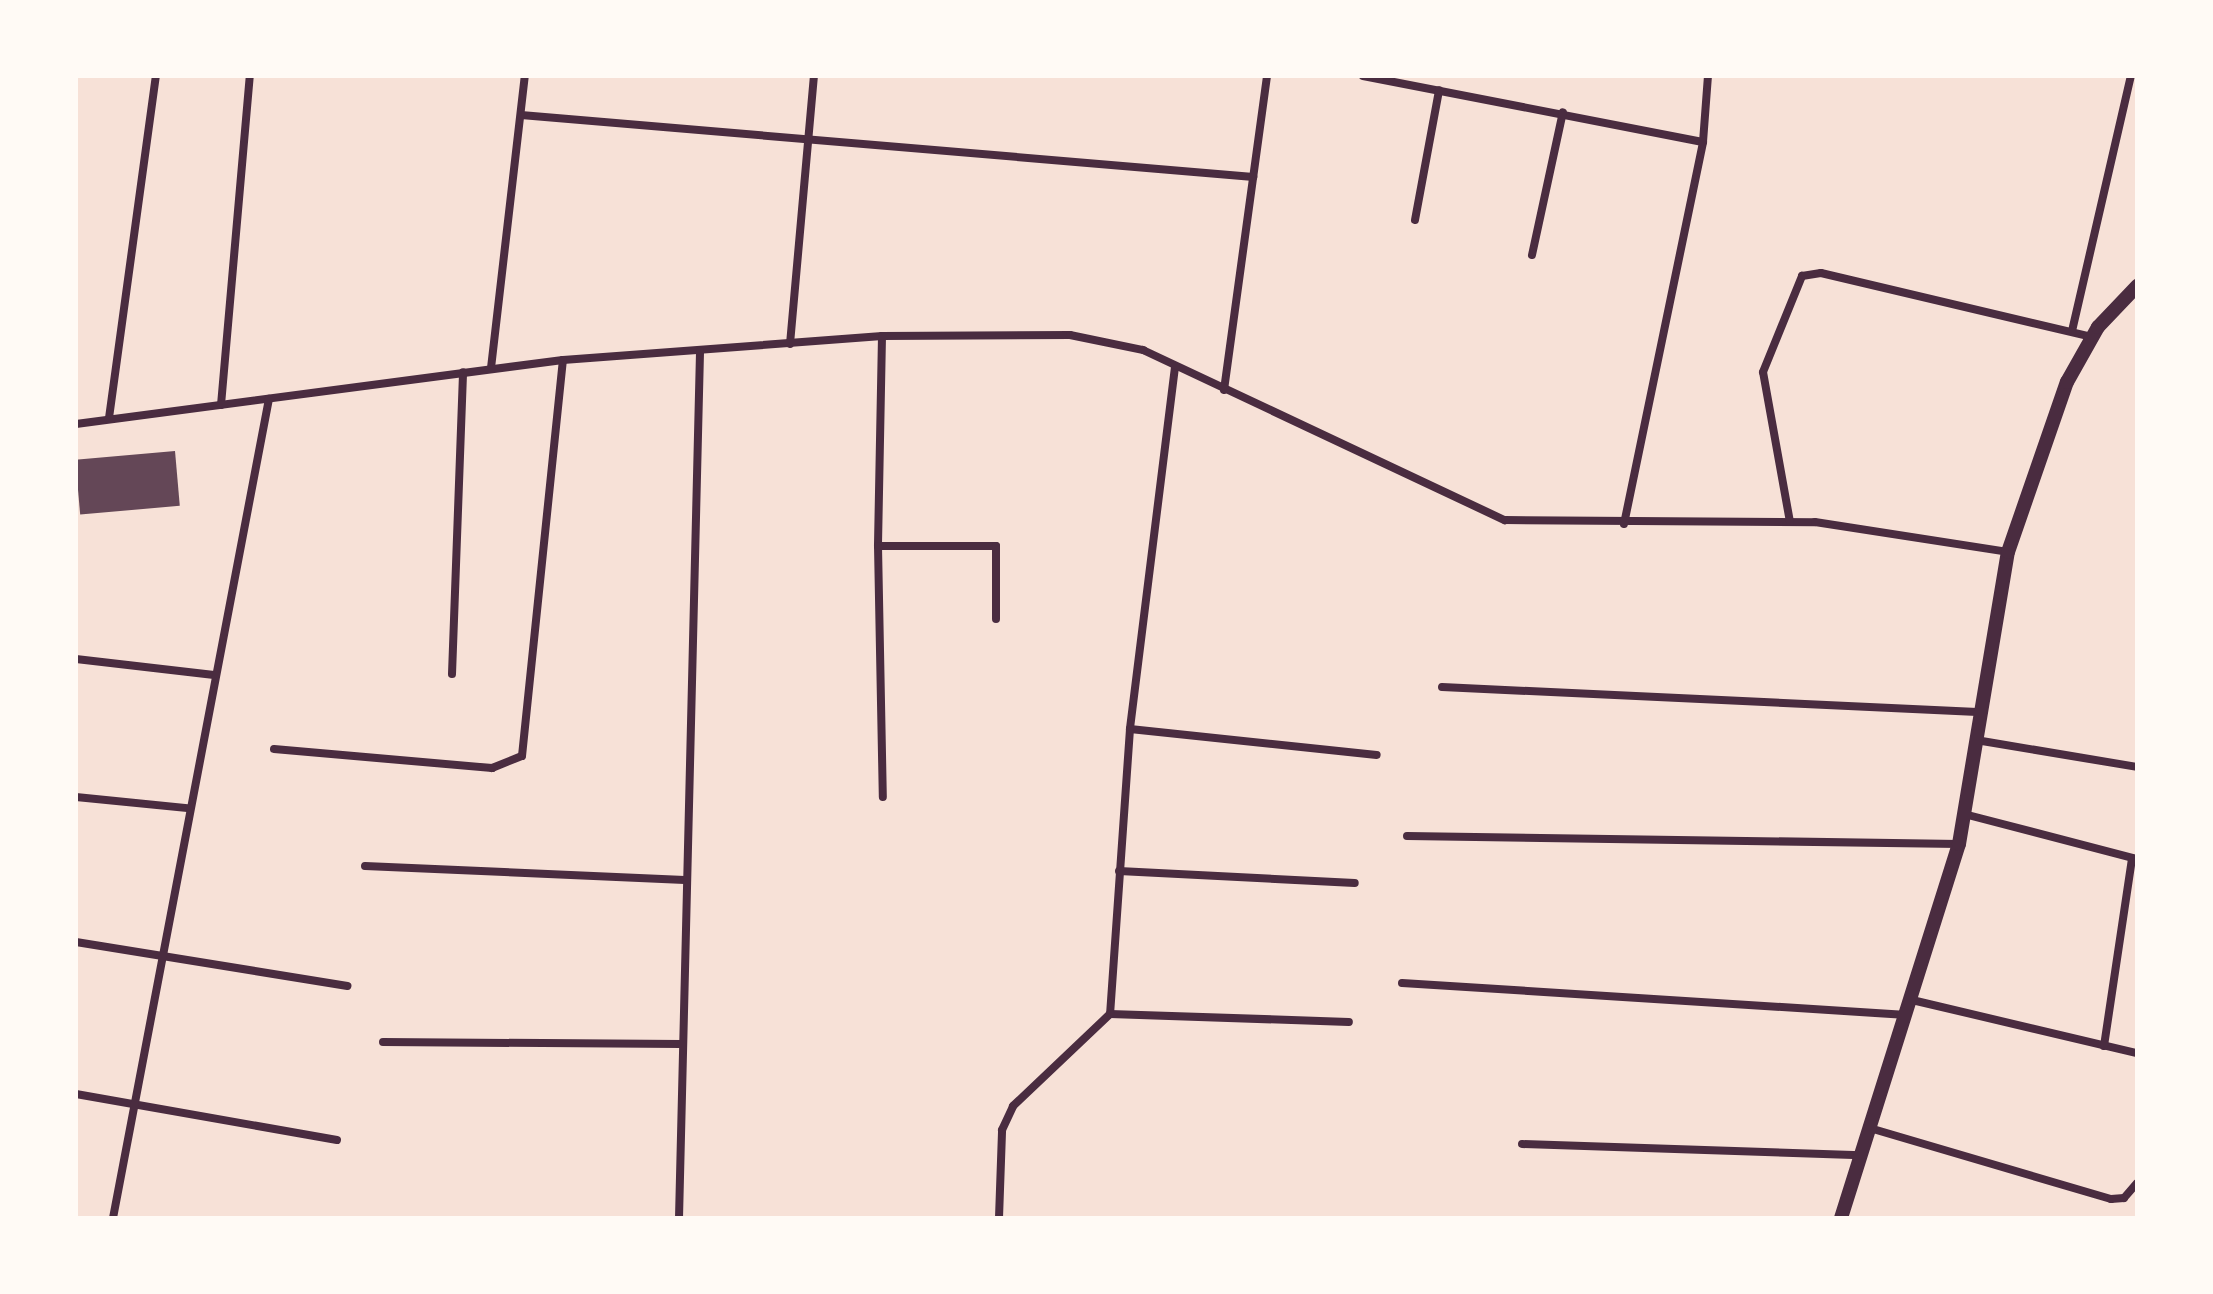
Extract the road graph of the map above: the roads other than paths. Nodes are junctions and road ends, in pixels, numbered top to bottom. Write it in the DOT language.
graph roads {
  1 [pos="156,76"];
  2 [pos="250,76"];
  3 [pos="525,76"];
  4 [pos="814,76"];
  5 [pos="1267,76"];
  6 [pos="1363,76"];
  7 [pos="1708,76"];
  8 [pos="2131,76"];
  9 [pos="1439,90"];
  10 [pos="1563,112"];
  11 [pos="521,115"];
  12 [pos="808,139"];
  13 [pos="1703,142"];
  14 [pos="1253,177"];
  15 [pos="1415,220"];
  16 [pos="1532,255"];
  17 [pos="2137,286"];
  18 [pos="2072,331"];
  19 [pos="882,336"];
  20 [pos="2091,337"];
  21 [pos="790,344"];
  22 [pos="700,351"];
  23 [pos="563,360"];
  24 [pos="1175,367"];
  25 [pos="491,368"];
  26 [pos="463,372"];
  27 [pos="1224,390"];
  28 [pos="269,399"];
  29 [pos="221,405"];
  30 [pos="109,418"];
  31 [pos="76,424"];
  32 [pos="1790,522"];
  33 [pos="1624,524"];
  34 [pos="878,546"];
  35 [pos="2008,552"];
  36 [pos="996,619"];
  37 [pos="76,659"];
  38 [pos="452,674"];
  39 [pos="214,675"];
  40 [pos="1442,687"];
  41 [pos="1977,712"];
  42 [pos="1130,729"];
  43 [pos="1975,740"];
  44 [pos="274,749"];
  45 [pos="1377,755"];
  46 [pos="2137,767"];
  47 [pos="76,797"];
  48 [pos="883,797"];
  49 [pos="187,808"];
  50 [pos="1964,814"];
  51 [pos="1407,836"];
  52 [pos="1959,844"];
  53 [pos="2135,859"];
  54 [pos="365,866"];
  55 [pos="1119,871"];
  56 [pos="685,880"];
  57 [pos="1355,883"];
  58 [pos="76,942"];
  59 [pos="158,956"];
  60 [pos="1402,983"];
  61 [pos="347,986"];
  62 [pos="1912,1000"];
  63 [pos="1110,1014"];
  64 [pos="1907,1015"];
  65 [pos="1349,1022"];
  66 [pos="383,1042"];
  67 [pos="681,1044"];
  68 [pos="2104,1046"];
  69 [pos="2137,1053"];
  70 [pos="76,1094"];
  71 [pos="132,1104"];
  72 [pos="1873,1129"];
  73 [pos="337,1140"];
  74 [pos="1522,1144"];
  75 [pos="1865,1155"];
  76 [pos="2137,1183"];
  77 [pos="113,1218"];
  78 [pos="679,1218"];
  79 [pos="999,1218"];
  80 [pos="1841,1218"];
  1 -- 30 [label="street"];
  2 -- 29 [label="street"];
  3 -- 11 [label="street"];
  4 -- 12 [label="street"];
  5 -- 14 [label="street"];
  6 -- 9 [label="street"];
  7 -- 13 [label="street"];
  8 -- 18 [label="street"];
  9 -- 10 [label="street"];
  9 -- 15 [label="street"];
  10 -- 13 [label="street"];
  10 -- 16 [label="street"];
  11 -- 12 [label="street"];
  11 -- 25 [label="street"];
  12 -- 14 [label="street"];
  12 -- 21 [label="street"];
  13 -- 33 [label="street"];
  14 -- 27 [label="street"];
  17 -- 20 [label="street"];
  18 -- 20 [label="street"];
  18 -- 32 [label="street"];
  19 -- 21 [label="street"];
  19 -- 24 [label="street"];
  19 -- 34 [label="street"];
  20 -- 35 [label="street"];
  21 -- 22 [label="street"];
  22 -- 23 [label="street"];
  22 -- 56 [label="street"];
  23 -- 25 [label="street"];
  23 -- 44 [label="street"];
  24 -- 27 [label="street"];
  24 -- 42 [label="street"];
  25 -- 26 [label="street"];
  26 -- 28 [label="street"];
  26 -- 38 [label="street"];
  27 -- 33 [label="street"];
  28 -- 29 [label="street"];
  28 -- 39 [label="street"];
  29 -- 30 [label="street"];
  30 -- 31 [label="street"];
  32 -- 33 [label="street"];
  32 -- 35 [label="street"];
  34 -- 36 [label="street"];
  34 -- 48 [label="street"];
  35 -- 41 [label="street"];
  37 -- 39 [label="street"];
  39 -- 49 [label="street"];
  40 -- 41 [label="street"];
  41 -- 43 [label="street"];
  42 -- 45 [label="street"];
  42 -- 55 [label="street"];
  43 -- 46 [label="street"];
  43 -- 50 [label="street"];
  47 -- 49 [label="street"];
  49 -- 59 [label="street"];
  50 -- 52 [label="street"];
  50 -- 53 [label="street"];
  51 -- 52 [label="street"];
  52 -- 62 [label="street"];
  53 -- 68 [label="street"];
  54 -- 56 [label="street"];
  55 -- 57 [label="street"];
  55 -- 63 [label="street"];
  56 -- 67 [label="street"];
  58 -- 59 [label="street"];
  59 -- 61 [label="street"];
  59 -- 71 [label="street"];
  60 -- 64 [label="street"];
  62 -- 64 [label="street"];
  62 -- 68 [label="street"];
  63 -- 65 [label="street"];
  63 -- 79 [label="street"];
  64 -- 72 [label="street"];
  66 -- 67 [label="street"];
  67 -- 78 [label="street"];
  68 -- 69 [label="street"];
  70 -- 71 [label="street"];
  71 -- 73 [label="street"];
  71 -- 77 [label="street"];
  72 -- 75 [label="street"];
  72 -- 76 [label="street"];
  74 -- 75 [label="street"];
  75 -- 80 [label="street"];
}
